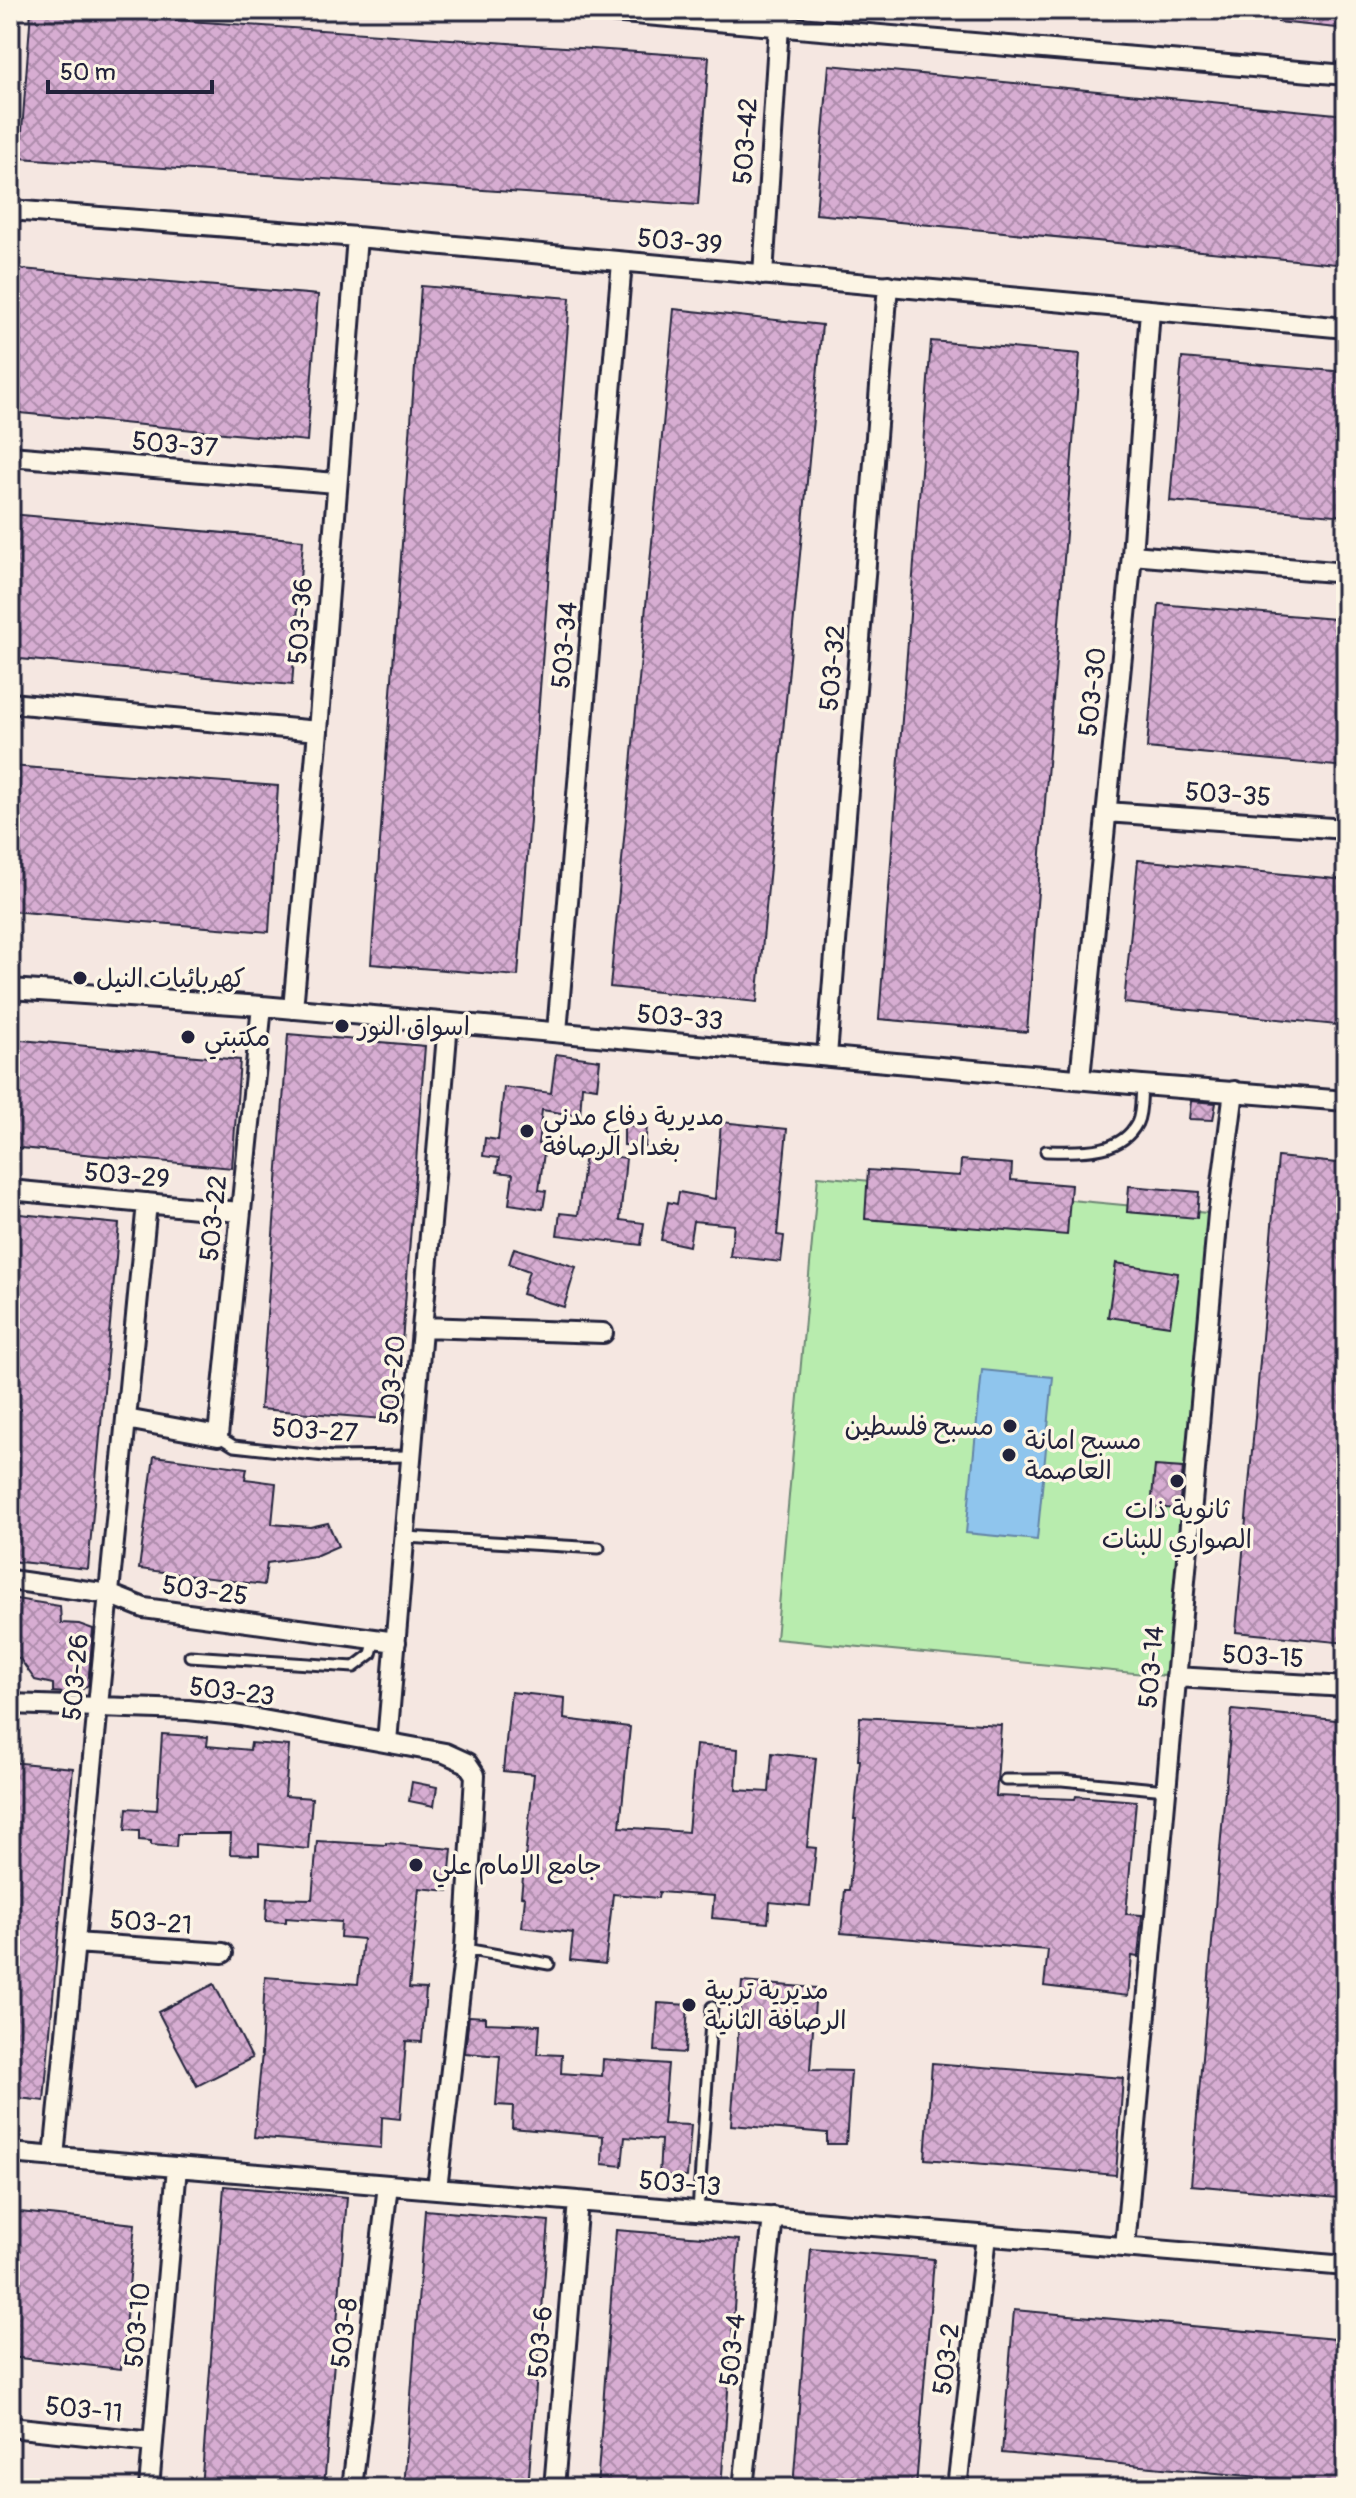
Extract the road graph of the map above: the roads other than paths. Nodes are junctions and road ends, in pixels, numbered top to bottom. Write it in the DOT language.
graph roads {
  1 [pos="588,10"];
  2 [pos="779,18"];
  3 [pos="1346,75"];
  4 [pos="10,210"];
  5 [pos="357,237"];
  6 [pos="622,262"];
  7 [pos="763,275"];
  8 [pos="888,285"];
  9 [pos="1150,310"];
  10 [pos="1346,328"];
  11 [pos="10,456"];
  12 [pos="336,483"];
  13 [pos="1132,555"];
  14 [pos="1346,573"];
  15 [pos="10,703"];
  16 [pos="318,731"];
  17 [pos="1106,812"];
  18 [pos="1346,829"];
  19 [pos="10,989"];
  20 [pos="262,1006"];
  21 [pos="293,1009"];
  22 [pos="448,1023"];
  23 [pos="557,1032"];
  24 [pos="827,1056"];
  25 [pos="1080,1078"];
  26 [pos="1142,1085"];
  27 [pos="1234,1091"];
  28 [pos="1346,1101"];
  29 [pos="1046,1151"];
  30 [pos="10,1190"];
  31 [pos="147,1203"];
  32 [pos="239,1212"];
  33 [pos="423,1327"];
  34 [pos="603,1333"];
  35 [pos="126,1419"];
  36 [pos="218,1436"];
  37 [pos="412,1456"];
  38 [pos="405,1537"];
  39 [pos="599,1548"];
  40 [pos="10,1580"];
  41 [pos="109,1594"];
  42 [pos="375,1639"];
  43 [pos="396,1642"];
  44 [pos="190,1656"];
  45 [pos="1176,1677"];
  46 [pos="1346,1687"];
  47 [pos="10,1704"];
  48 [pos="99,1708"];
  49 [pos="387,1742"];
  50 [pos="1005,1780"];
  51 [pos="1166,1790"];
  52 [pos="75,1943"];
  53 [pos="465,1949"];
  54 [pos="223,1953"];
  55 [pos="549,1964"];
  56 [pos="712,2007"];
  57 [pos="10,2153"];
  58 [pos="54,2157"];
  59 [pos="177,2167"];
  60 [pos="388,2185"];
  61 [pos="437,2189"];
  62 [pos="578,2201"];
  63 [pos="698,2211"];
  64 [pos="773,2217"];
  65 [pos="986,2236"];
  66 [pos="1125,2247"];
  67 [pos="1346,2266"];
  68 [pos="10,2427"];
  69 [pos="153,2442"];
  70 [pos="149,2488"];
  71 [pos="352,2488"];
  72 [pos="554,2488"];
  73 [pos="743,2488"];
  74 [pos="957,2488"];
  1 -- 2 [label="street"];
  2 -- 3 [label="street"];
  2 -- 7 [label="street, 503-42"];
  4 -- 5 [label="street, 503-39"];
  5 -- 6 [label="street, 503-39"];
  5 -- 12 [label="street, 503-36"];
  6 -- 7 [label="street, 503-39"];
  6 -- 23 [label="street, 503-34"];
  7 -- 8 [label="street, 503-39"];
  8 -- 9 [label="street, 503-39"];
  8 -- 24 [label="street, 503-32"];
  9 -- 10 [label="street, 503-39"];
  9 -- 13 [label="street, 503-30"];
  11 -- 12 [label="street, 503-37"];
  12 -- 16 [label="street, 503-36"];
  13 -- 14 [label="street"];
  13 -- 17 [label="street, 503-30"];
  15 -- 16 [label="street"];
  16 -- 21 [label="street, 503-36"];
  17 -- 18 [label="street, 503-35"];
  17 -- 25 [label="street, 503-30"];
  19 -- 20 [label="street, 503-33"];
  20 -- 21 [label="street, 503-33"];
  20 -- 32 [label="street, 503-22"];
  21 -- 22 [label="street, 503-33"];
  22 -- 23 [label="street, 503-33"];
  22 -- 33 [label="street, 503-20"];
  23 -- 24 [label="street, 503-33"];
  24 -- 25 [label="street, 503-33"];
  25 -- 26 [label="street, 503-33"];
  26 -- 27 [label="street, 503-33"];
  26 -- 29 [label="lane"];
  27 -- 28 [label="street, 503-33"];
  27 -- 45 [label="street, 503-14"];
  30 -- 31 [label="street, 503-29"];
  31 -- 32 [label="street, 503-29"];
  31 -- 35 [label="street, 503-26"];
  32 -- 36 [label="street, 503-22"];
  33 -- 34 [label="street"];
  33 -- 37 [label="street, 503-20"];
  35 -- 36 [label="street"];
  35 -- 41 [label="street, 503-26"];
  36 -- 37 [label="lane, 503-27"];
  37 -- 38 [label="street, 503-20"];
  38 -- 39 [label="lane"];
  38 -- 43 [label="street, 503-20"];
  40 -- 41 [label="street, 503-25"];
  41 -- 42 [label="street, 503-25"];
  41 -- 48 [label="street, 503-26"];
  42 -- 43 [label="street, 503-25"];
  42 -- 44 [label="lane"];
  43 -- 49 [label="street, 503-20"];
  45 -- 46 [label="street, 503-15"];
  45 -- 51 [label="street, 503-14"];
  47 -- 48 [label="street, 503-23"];
  48 -- 49 [label="street, 503-23"];
  48 -- 52 [label="street, 503-26"];
  49 -- 53 [label="street, 503-23"];
  50 -- 51 [label="lane"];
  51 -- 66 [label="street, 503-14"];
  52 -- 54 [label="street, 503-21"];
  52 -- 58 [label="street, 503-26"];
  53 -- 55 [label="lane"];
  53 -- 61 [label="street"];
  56 -- 63 [label="lane"];
  57 -- 58 [label="street, 503-13"];
  58 -- 59 [label="street, 503-13"];
  59 -- 60 [label="street, 503-13"];
  59 -- 69 [label="street, 503-10"];
  60 -- 61 [label="street, 503-13"];
  60 -- 71 [label="street, 503-8"];
  61 -- 62 [label="street, 503-13"];
  62 -- 63 [label="street, 503-13"];
  62 -- 72 [label="street, 503-6"];
  63 -- 64 [label="street, 503-13"];
  64 -- 65 [label="street, 503-13"];
  64 -- 73 [label="street, 503-4"];
  65 -- 66 [label="street, 503-13"];
  65 -- 74 [label="street, 503-2"];
  66 -- 67 [label="street, 503-13"];
  68 -- 69 [label="street, 503-11"];
  69 -- 70 [label="street, 503-10"];
}
